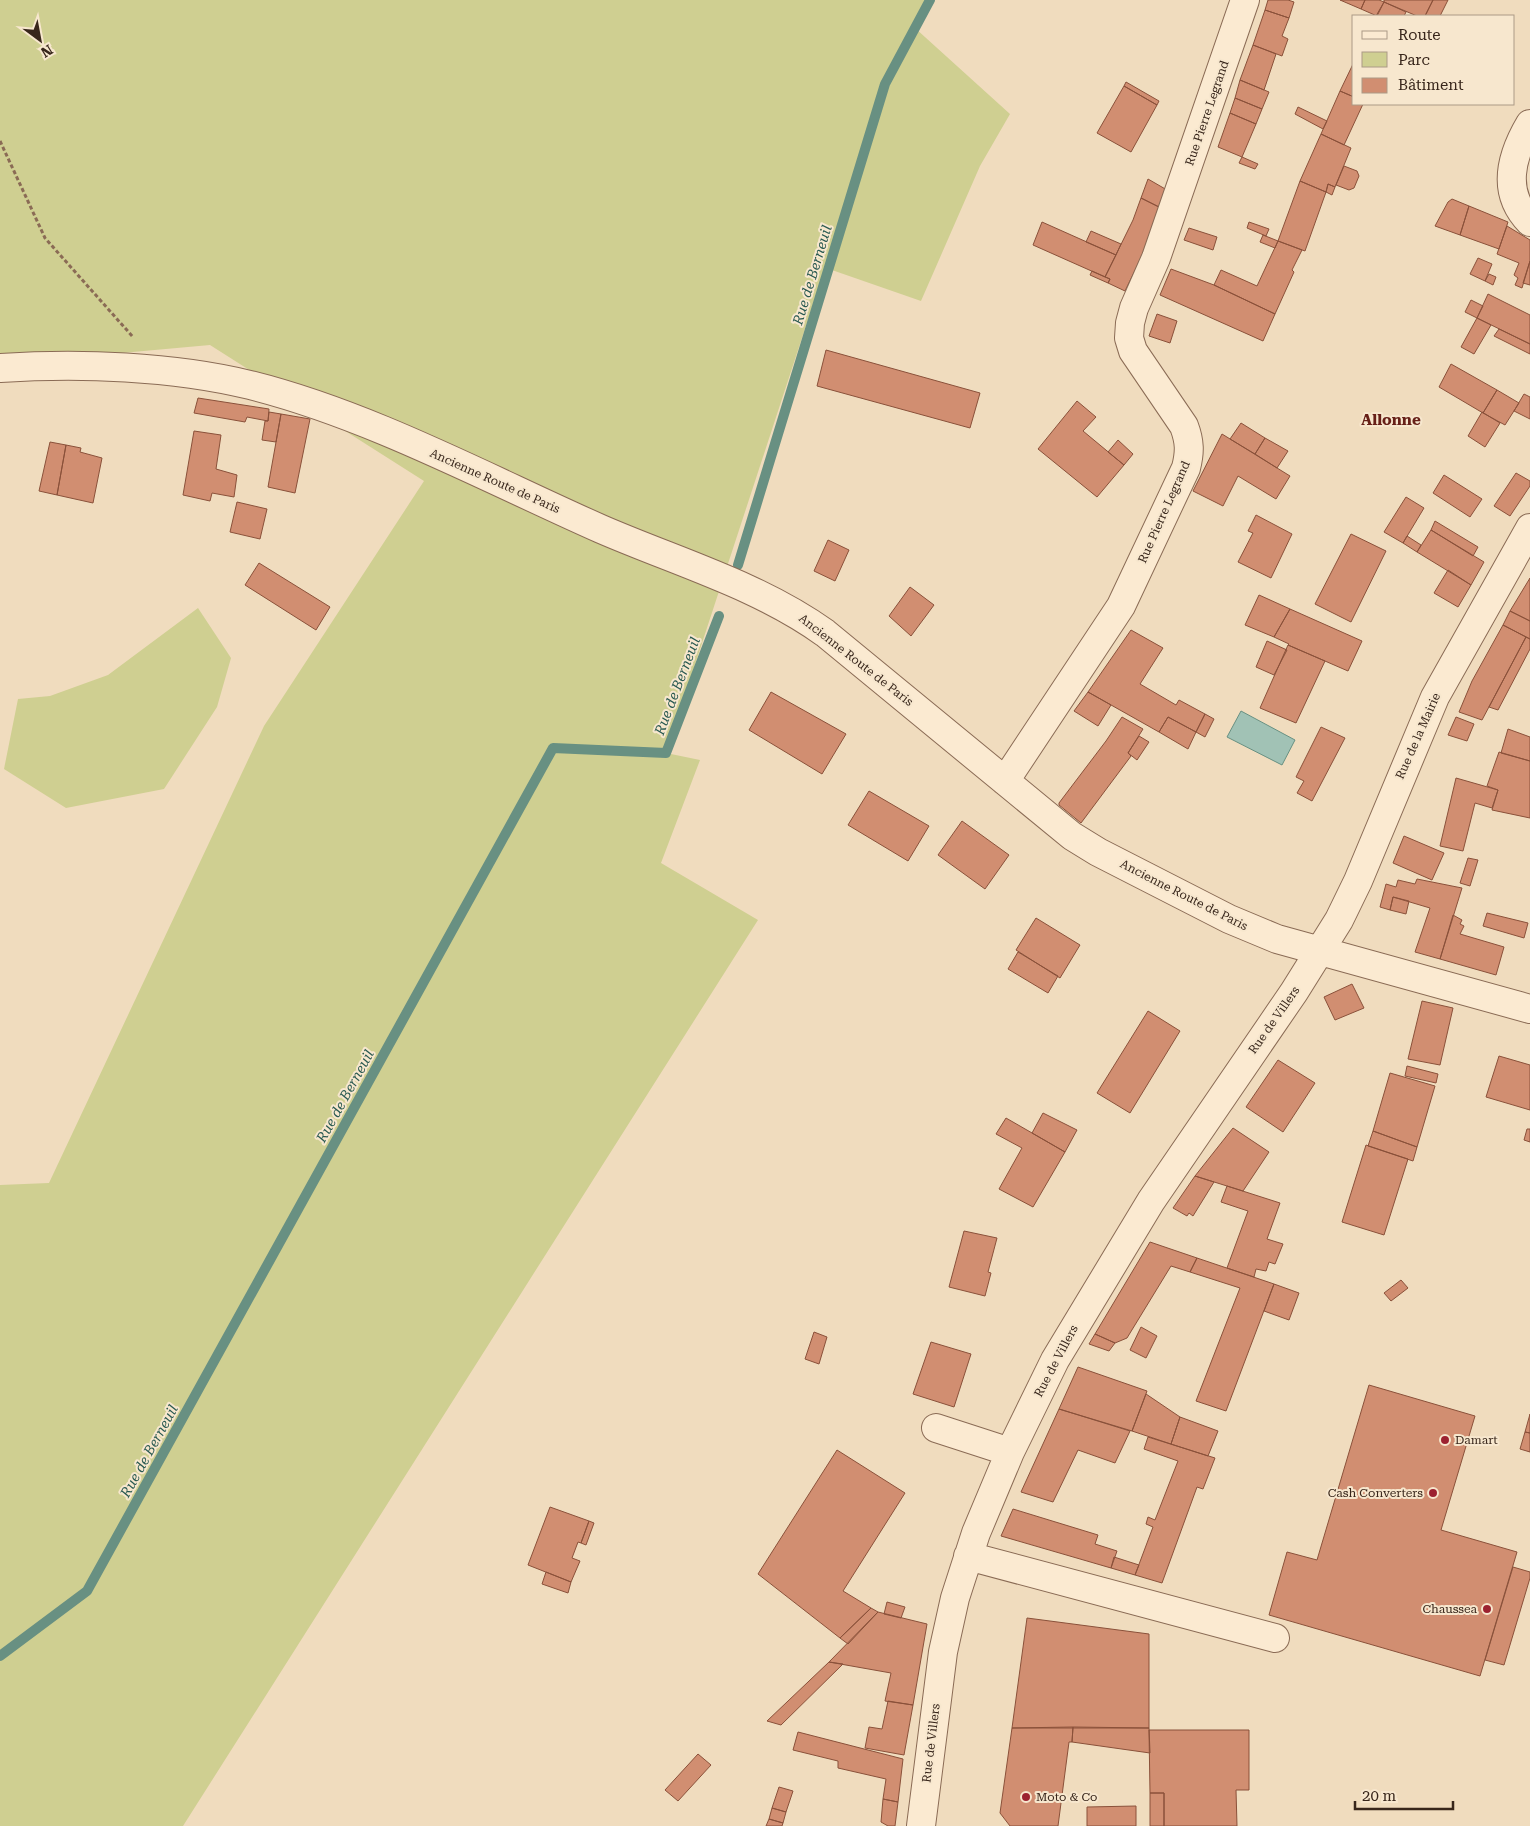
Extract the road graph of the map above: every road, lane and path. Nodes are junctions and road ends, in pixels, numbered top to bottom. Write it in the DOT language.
graph roads {
  1 [pos="1245,0"];
  2 [pos="1530,124"];
  3 [pos="0,141"];
  4 [pos="1530,222"];
  5 [pos="0,368"];
  6 [pos="164,371"];
  7 [pos="1530,528"];
  8 [pos="1005,781"];
  9 [pos="1321,951"];
  10 [pos="1530,1009"];
  11 [pos="936,1428"];
  12 [pos="1010,1452"];
  13 [pos="968,1556"];
  14 [pos="1275,1638"];
  15 [pos="921,1826"];
  1 -- 8 [label="street, Rue Pierre Legrand"];
  2 -- 4 [label="street"];
  3 -- 6 [label="path"];
  5 -- 6 [label="street, Ancienne Route de Paris"];
  6 -- 8 [label="street, Ancienne Route de Paris"];
  7 -- 9 [label="street, Rue de la Mairie"];
  8 -- 9 [label="street, Ancienne Route de Paris"];
  9 -- 10 [label="street, Ancienne Route de Paris"];
  9 -- 12 [label="street, Rue de Villers"];
  11 -- 12 [label="street"];
  12 -- 13 [label="street, Rue de Villers"];
  13 -- 14 [label="street"];
  13 -- 15 [label="street, Rue de Villers"];
}
